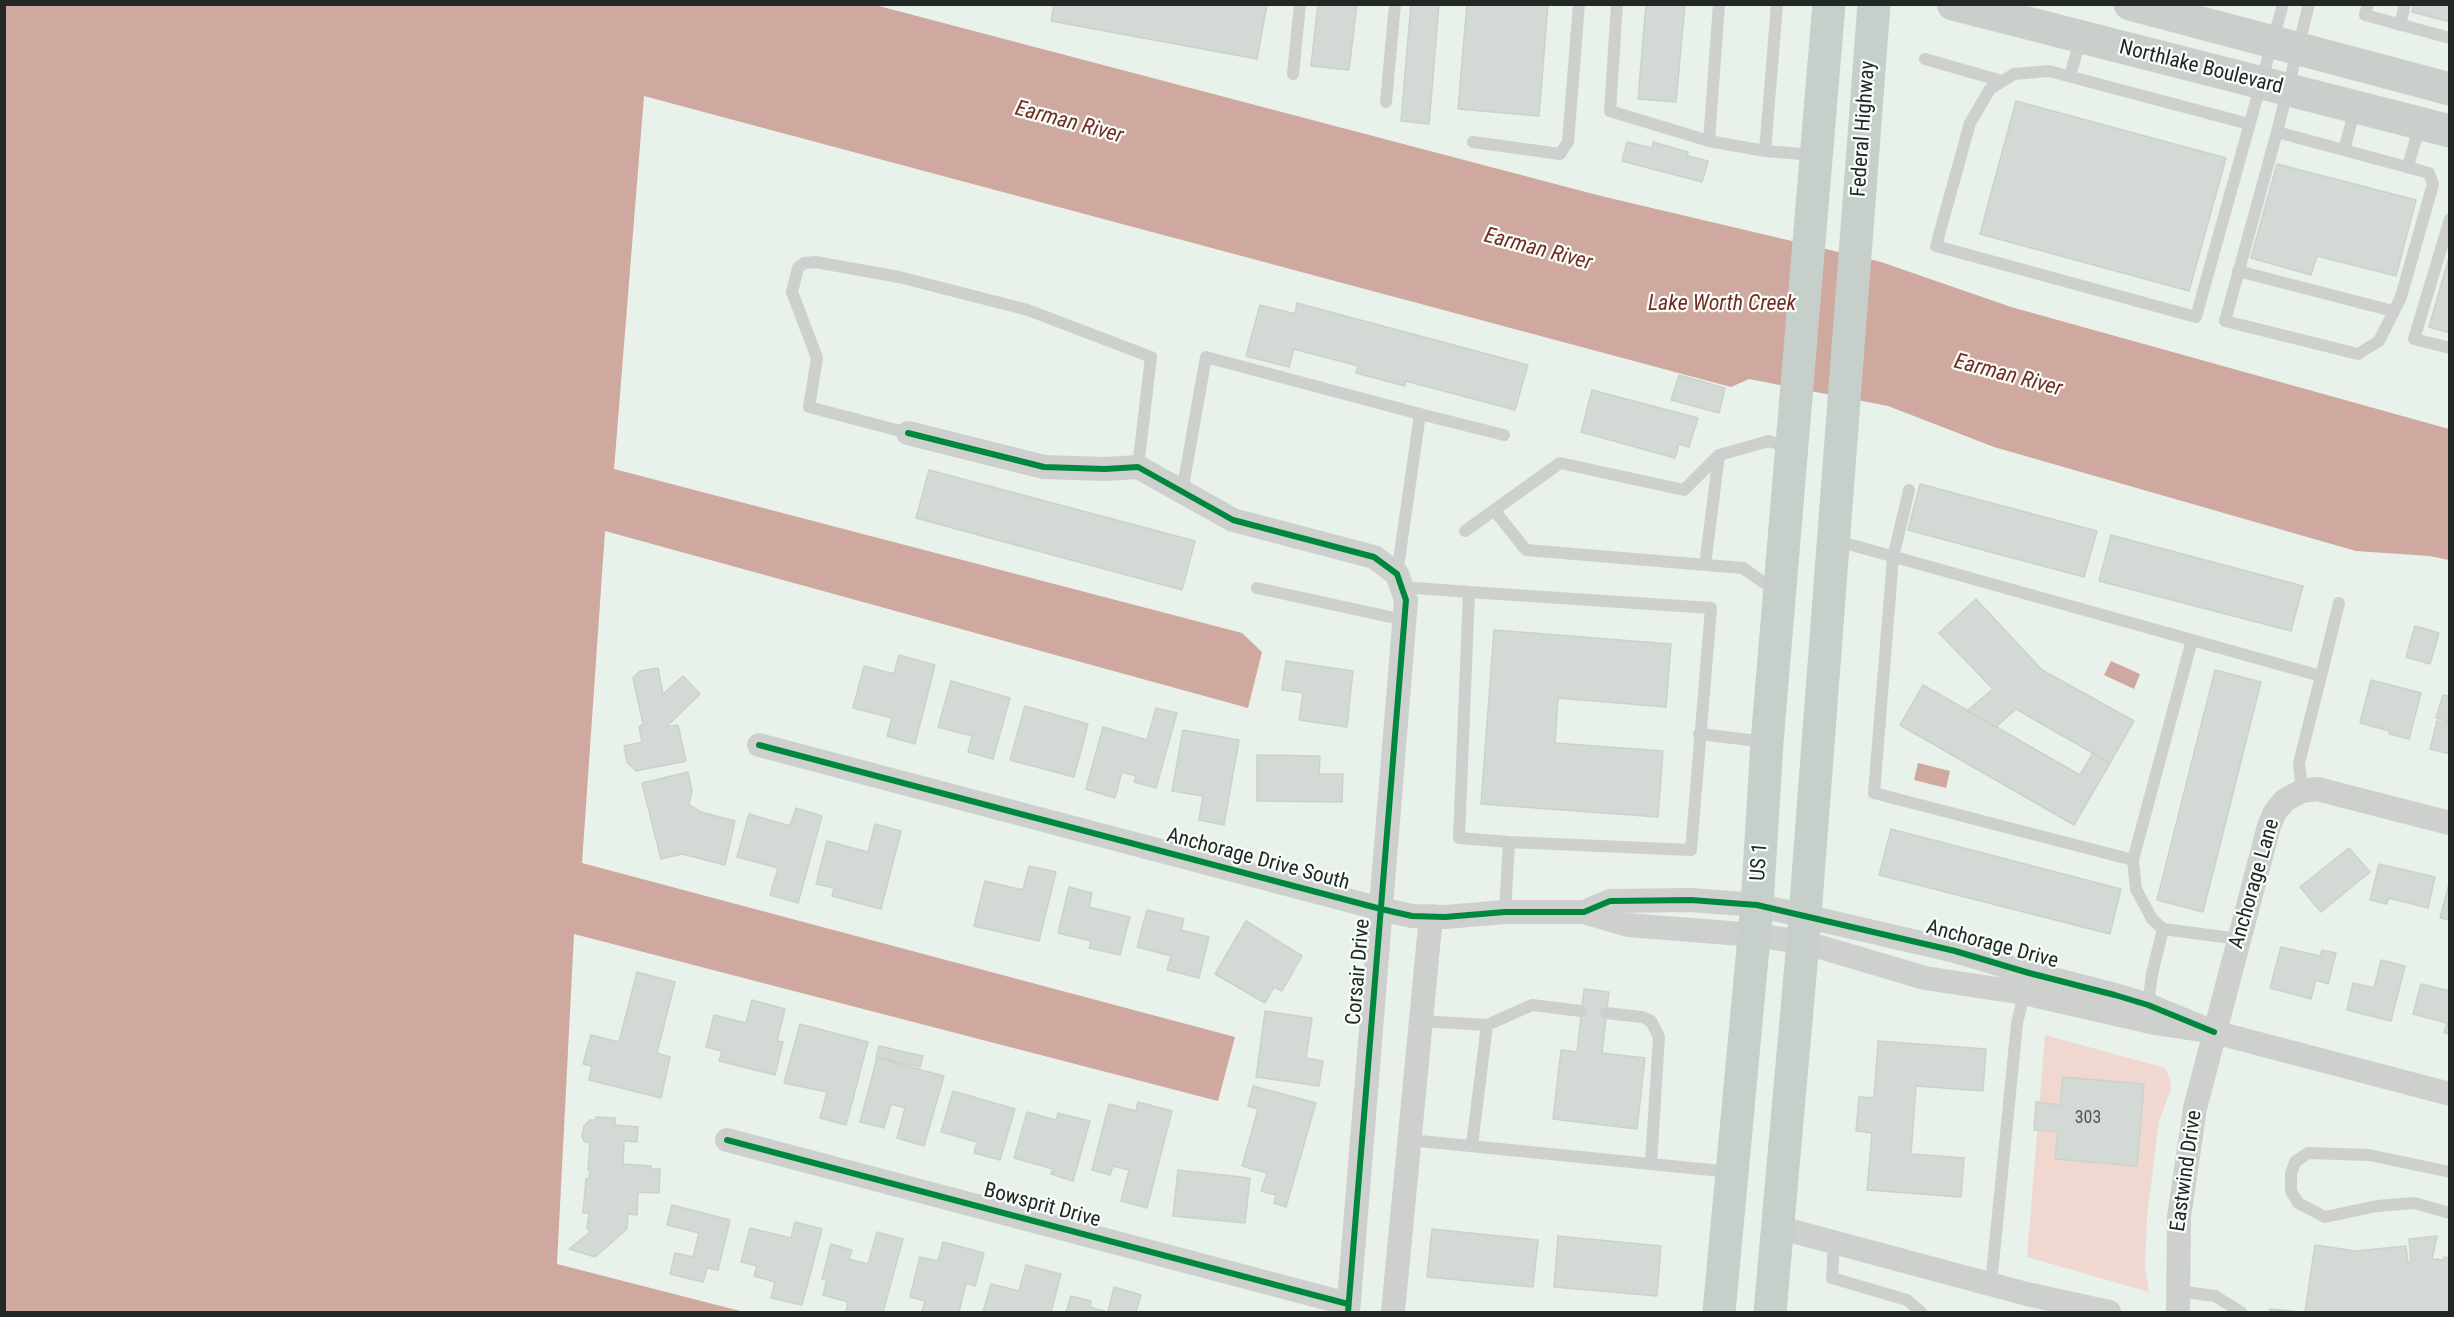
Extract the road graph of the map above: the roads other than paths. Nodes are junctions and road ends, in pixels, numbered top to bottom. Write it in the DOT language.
graph roads {
  1 [pos="1300,4"];
  2 [pos="1395,4"];
  3 [pos="1579,4"];
  4 [pos="1617,4"];
  5 [pos="1719,4"];
  6 [pos="1777,4"];
  7 [pos="1829,4"];
  8 [pos="1874,4"];
  9 [pos="1953,4"];
  10 [pos="2130,4"];
  11 [pos="2283,4"];
  12 [pos="2309,4"];
  13 [pos="2368,4"];
  14 [pos="2405,4"];
  15 [pos="2400,25"];
  16 [pos="2081,37"];
  17 [pos="2450,38"];
  18 [pos="2284,46"];
  19 [pos="1925,59"];
  20 [pos="1293,74"];
  21 [pos="2070,76"];
  22 [pos="2002,81"];
  23 [pos="2274,87"];
  24 [pos="2450,89"];
  25 [pos="1386,102"];
  26 [pos="2355,107"];
  27 [pos="2249,124"];
  28 [pos="2435,128"];
  29 [pos="2277,132"];
  30 [pos="1709,141"];
  31 [pos="1473,142"];
  32 [pos="2344,150"];
  33 [pos="1765,151"];
  34 [pos="1816,156"];
  35 [pos="2408,166"];
  36 [pos="2450,219"];
  37 [pos="2238,271"];
  38 [pos="2393,311"];
  39 [pos="2450,348"];
  40 [pos="1420,414"];
  41 [pos="908,433"];
  42 [pos="1504,435"];
  43 [pos="1792,449"];
  44 [pos="1719,455"];
  45 [pos="1138,467"];
  46 [pos="1909,490"];
  47 [pos="1182,492"];
  48 [pos="1494,510"];
  49 [pos="1832,530"];
  50 [pos="1465,531"];
  51 [pos="1893,558"];
  52 [pos="1705,565"];
  53 [pos="1396,576"];
  54 [pos="1257,588"];
  55 [pos="1469,592"];
  56 [pos="1779,594"];
  57 [pos="2339,603"];
  58 [pos="1404,620"];
  59 [pos="2192,640"];
  60 [pos="2320,676"];
  61 [pos="1699,734"];
  62 [pos="1767,742"];
  63 [pos="759,745"];
  64 [pos="2302,791"];
  65 [pos="2450,823"];
  66 [pos="1509,842"];
  67 [pos="2133,860"];
  68 [pos="1381,909"];
  69 [pos="1505,912"];
  70 [pos="1431,916"];
  71 [pos="1755,920"];
  72 [pos="1804,929"];
  73 [pos="2163,929"];
  74 [pos="2239,939"];
  75 [pos="2027,983"];
  76 [pos="2148,1005"];
  77 [pos="1581,1011"];
  78 [pos="1606,1013"];
  79 [pos="1421,1021"];
  80 [pos="1487,1025"];
  81 [pos="2214,1032"];
  82 [pos="2450,1094"];
  83 [pos="727,1140"];
  84 [pos="1410,1140"];
  85 [pos="1472,1145"];
  86 [pos="1651,1163"];
  87 [pos="1731,1172"];
  88 [pos="2450,1172"];
  89 [pos="2450,1213"];
  90 [pos="1777,1227"];
  91 [pos="1834,1243"];
  92 [pos="1991,1284"];
  93 [pos="2177,1302"];
  94 [pos="2028,1303"];
  95 [pos="1348,1308"];
  96 [pos="1400,1312"];
  97 [pos="1719,1312"];
  98 [pos="1770,1312"];
  99 [pos="1921,1312"];
  100 [pos="2109,1312"];
  101 [pos="2241,1312"];
  1 -- 20 [label="lane"];
  2 -- 25 [label="lane"];
  3 -- 31 [label="lane"];
  4 -- 30 [label="lane"];
  5 -- 30 [label="lane"];
  6 -- 33 [label="lane"];
  7 -- 34 [label="main road, US 1"];
  8 -- 49 [label="main road, Federal Highway"];
  9 -- 16 [label="main road, Northlake Boulevard"];
  10 -- 18 [label="main road, Northlake Boulevard"];
  11 -- 18 [label="lane"];
  12 -- 18 [label="lane"];
  13 -- 15 [label="lane"];
  14 -- 15 [label="lane"];
  15 -- 17 [label="lane"];
  16 -- 21 [label="lane"];
  16 -- 23 [label="main road, Northlake Boulevard"];
  18 -- 23 [label="lane"];
  18 -- 23 [label="lane"];
  18 -- 24 [label="main road, Northlake Boulevard"];
  19 -- 22 [label="lane"];
  21 -- 22 [label="lane"];
  21 -- 27 [label="lane"];
  22 -- 27 [label="lane"];
  23 -- 26 [label="main road, Northlake Boulevard"];
  23 -- 27 [label="lane"];
  23 -- 29 [label="lane"];
  26 -- 28 [label="main road, Northlake Boulevard"];
  26 -- 32 [label="lane"];
  28 -- 35 [label="lane"];
  29 -- 32 [label="lane"];
  29 -- 37 [label="lane"];
  30 -- 33 [label="lane"];
  32 -- 35 [label="lane"];
  33 -- 34 [label="lane"];
  34 -- 43 [label="main road, US 1 / US 1"];
  35 -- 38 [label="lane"];
  36 -- 39 [label="lane"];
  37 -- 38 [label="lane"];
  37 -- 38 [label="lane"];
  40 -- 42 [label="lane"];
  40 -- 47 [label="lane"];
  40 -- 53 [label="lane"];
  41 -- 45 [label="street"];
  41 -- 45 [label="lane"];
  43 -- 44 [label="lane"];
  43 -- 49 [label="main road"];
  43 -- 56 [label="main road, US 1 / US 1"];
  44 -- 48 [label="lane"];
  44 -- 52 [label="lane"];
  45 -- 47 [label="street"];
  46 -- 51 [label="lane"];
  47 -- 53 [label="street"];
  48 -- 50 [label="lane"];
  48 -- 52 [label="lane"];
  49 -- 51 [label="lane"];
  49 -- 72 [label="main road, Federal Highway"];
  51 -- 59 [label="lane"];
  51 -- 67 [label="lane"];
  52 -- 56 [label="lane"];
  53 -- 55 [label="lane"];
  53 -- 58 [label="street, Corsair Drive"];
  54 -- 58 [label="lane"];
  55 -- 61 [label="lane"];
  55 -- 66 [label="lane"];
  56 -- 62 [label="main road, US 1 / US 1"];
  57 -- 60 [label="lane"];
  58 -- 68 [label="street, Corsair Drive"];
  59 -- 60 [label="lane"];
  59 -- 67 [label="lane"];
  60 -- 64 [label="lane"];
  61 -- 62 [label="lane"];
  61 -- 66 [label="lane"];
  62 -- 71 [label="main road, US 1 / US 1"];
  63 -- 68 [label="street, Anchorage Drive South"];
  64 -- 65 [label="street"];
  64 -- 74 [label="street, Anchorage Lane"];
  66 -- 69 [label="lane"];
  67 -- 73 [label="lane"];
  68 -- 70 [label="street, Anchorage Drive South"];
  68 -- 95 [label="street, Corsair Drive"];
  69 -- 70 [label="street, Anchorage Drive South"];
  69 -- 71 [label="street, Anchorage Drive South"];
  70 -- 79 [label="street"];
  71 -- 72 [label="street, Anchorage Drive"];
  71 -- 87 [label="main road, US 1 / US 1"];
  72 -- 75 [label="street, Anchorage Drive"];
  72 -- 75 [label="street, Anchorage Drive"];
  72 -- 90 [label="main road, Federal Highway"];
  73 -- 74 [label="lane"];
  73 -- 76 [label="lane"];
  74 -- 81 [label="street, Anchorage Lane"];
  75 -- 76 [label="street, Anchorage Drive"];
  75 -- 81 [label="street, Anchorage Drive"];
  75 -- 92 [label="lane"];
  76 -- 81 [label="street, Anchorage Drive"];
  77 -- 80 [label="lane"];
  78 -- 86 [label="lane"];
  79 -- 80 [label="lane"];
  79 -- 84 [label="street"];
  80 -- 85 [label="lane"];
  81 -- 82 [label="street, Anchorage Drive"];
  81 -- 93 [label="street, Eastwind Drive"];
  83 -- 95 [label="street, Bowsprit Drive"];
  84 -- 85 [label="lane"];
  84 -- 96 [label="street"];
  85 -- 86 [label="lane"];
  86 -- 87 [label="lane"];
  87 -- 97 [label="main road, US 1 / US 1"];
  88 -- 89 [label="lane"];
  90 -- 91 [label="street"];
  90 -- 98 [label="main road, Federal Highway"];
  91 -- 92 [label="street"];
  91 -- 99 [label="lane"];
  92 -- 94 [label="street"];
  93 -- 101 [label="lane"];
  94 -- 100 [label="street"];
}
